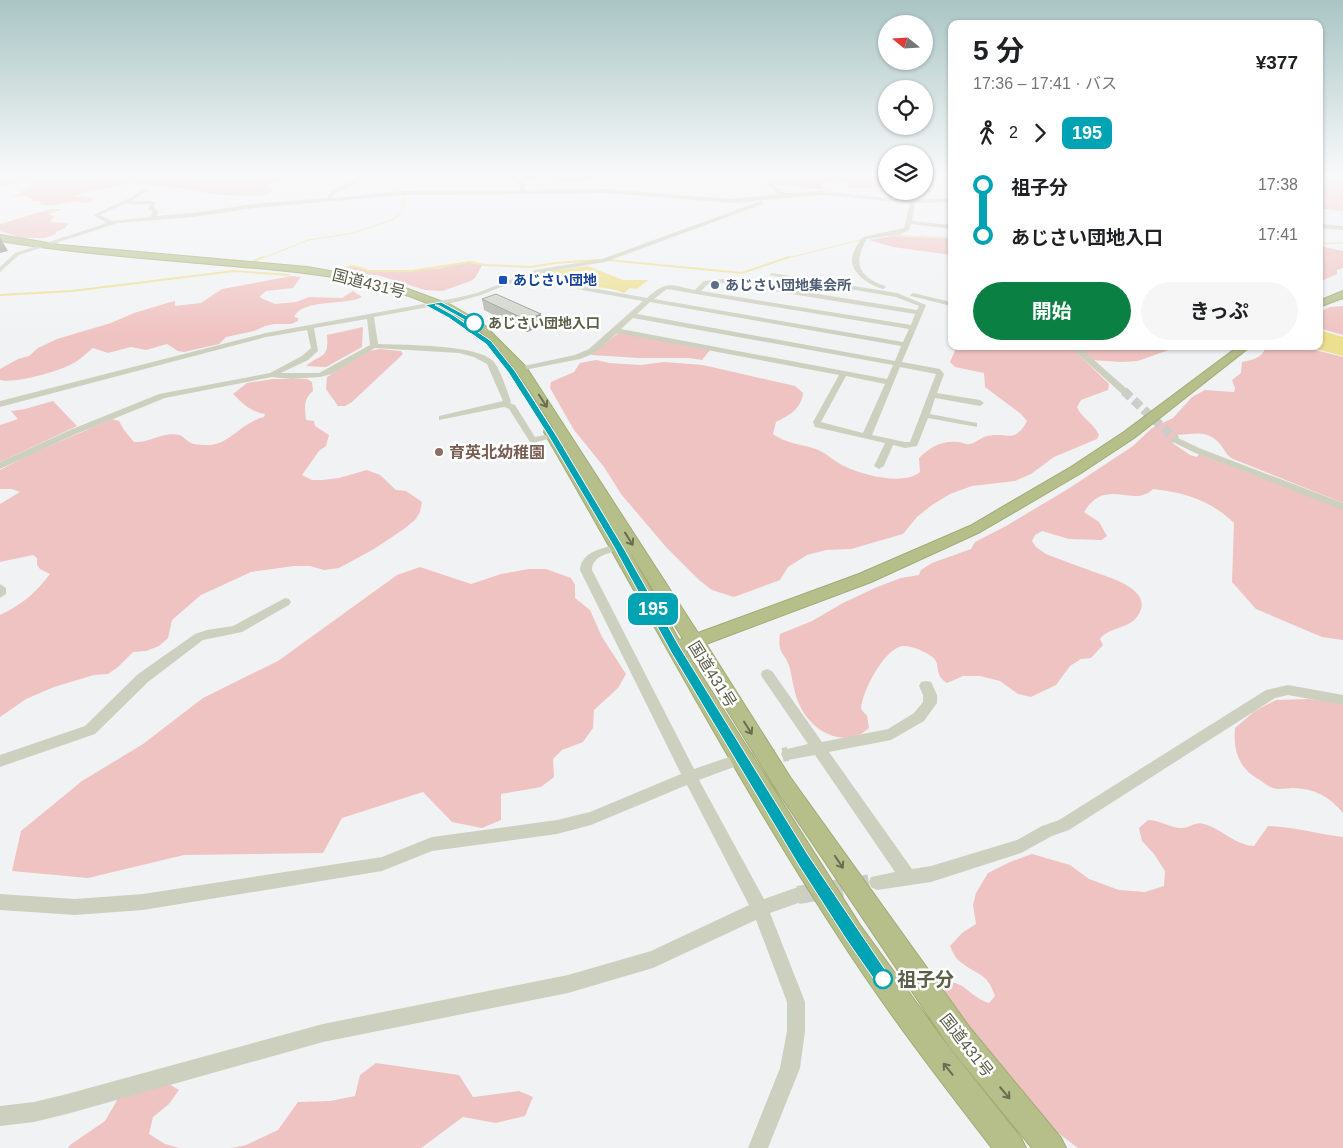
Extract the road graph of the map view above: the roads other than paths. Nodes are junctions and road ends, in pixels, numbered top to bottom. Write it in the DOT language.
graph roads {
  1 [pos="89,230"];
  2 [pos="689,230"];
  3 [pos="906,230"];
  4 [pos="0,238"];
  5 [pos="0,243"];
  6 [pos="37,248"];
  7 [pos="0,270"];
  8 [pos="537,271"];
  9 [pos="772,275"];
  10 [pos="803,280"];
  11 [pos="696,292"];
  12 [pos="794,293"];
  13 [pos="1343,294"];
  14 [pos="647,300"];
  15 [pos="1323,302"];
  16 [pos="948,303"];
  17 [pos="434,304"];
  18 [pos="784,306"];
  19 [pos="921,314"];
  20 [pos="370,315"];
  21 [pos="631,315"];
  22 [pos="310,326"];
  23 [pos="914,328"];
  24 [pos="615,330"];
  25 [pos="765,330"];
  26 [pos="907,345"];
  27 [pos="374,346"];
  28 [pos="1078,350"];
  29 [pos="1241,350"];
  30 [pos="747,355"];
  31 [pos="898,364"];
  32 [pos="522,369"];
  33 [pos="843,374"];
  34 [pos="272,375"];
  35 [pos="890,382"];
  36 [pos="1124,391"];
  37 [pos="933,395"];
  38 [pos="980,403"];
  39 [pos="0,404"];
  40 [pos="505,404"];
  41 [pos="924,415"];
  42 [pos="442,418"];
  43 [pos="974,425"];
  44 [pos="552,435"];
  45 [pos="866,437"];
  46 [pos="1176,440"];
  47 [pos="890,441"];
  48 [pos="0,466"];
  49 [pos="879,466"];
  50 [pos="1343,506"];
  51 [pos="619,547"];
  52 [pos="0,588"];
  53 [pos="0,594"];
  54 [pos="285,602"];
  55 [pos="684,646"];
  56 [pos="768,674"];
  57 [pos="926,686"];
  58 [pos="1343,700"];
  59 [pos="788,754"];
  60 [pos="0,761"];
  61 [pos="729,763"];
  62 [pos="690,777"];
  63 [pos="908,877"];
  64 [pos="877,882"];
  65 [pos="798,895"];
  66 [pos="0,902"];
  67 [pos="760,909"];
  68 [pos="0,1116"];
  69 [pos="758,1148"];
  70 [pos="1011,1148"];
  71 [pos="1051,1148"];
  1 -- 6 [label="street"];
  2 -- 8 [label="street"];
  3 -- 16 [label="street"];
  4 -- 6 [label="highway, 国道431号"];
  5 -- 6 [label="highway, 国道431号"];
  6 -- 7 [label="street"];
  6 -- 17 [label="highway, 国道431号"];
  8 -- 14 [label="street"];
  8 -- 17 [label="street"];
  9 -- 10 [label="street"];
  10 -- 12 [label="street"];
  10 -- 19 [label="street"];
  11 -- 12 [label="street"];
  11 -- 14 [label="street"];
  11 -- 18 [label="street"];
  12 -- 18 [label="street"];
  12 -- 19 [label="street"];
  13 -- 15 [label="highway"];
  14 -- 21 [label="street"];
  14 -- 25 [label="street"];
  17 -- 20 [label="street"];
  17 -- 32 [label="highway, 国道431号"];
  17 -- 44 [label="highway, 国道431号"];
  18 -- 23 [label="street"];
  18 -- 25 [label="street"];
  19 -- 23 [label="street"];
  20 -- 22 [label="street"];
  20 -- 27 [label="street"];
  21 -- 24 [label="street"];
  21 -- 25 [label="street"];
  22 -- 34 [label="street"];
  22 -- 39 [label="street"];
  23 -- 26 [label="street"];
  24 -- 30 [label="street"];
  24 -- 32 [label="street"];
  25 -- 26 [label="street"];
  25 -- 30 [label="street"];
  25 -- 31 [label="street"];
  26 -- 31 [label="street"];
  27 -- 34 [label="street"];
  27 -- 40 [label="street"];
  28 -- 36 [label="street"];
  29 -- 55 [label="highway"];
  30 -- 33 [label="street"];
  31 -- 35 [label="street"];
  31 -- 37 [label="street"];
  32 -- 55 [label="highway, 国道431号, one-way"];
  33 -- 35 [label="street"];
  33 -- 45 [label="street"];
  34 -- 48 [label="street"];
  35 -- 45 [label="street"];
  37 -- 38 [label="street"];
  37 -- 41 [label="street"];
  40 -- 42 [label="street"];
  40 -- 44 [label="street"];
  41 -- 43 [label="street"];
  41 -- 47 [label="street"];
  44 -- 51 [label="highway, 国道431号"];
  45 -- 47 [label="street"];
  46 -- 50 [label="street"];
  47 -- 49 [label="street"];
  51 -- 55 [label="highway, 国道431号"];
  51 -- 62 [label="street"];
  52 -- 53 [label="street"];
  54 -- 60 [label="street"];
  70 -- 55 [label="highway, 国道431号, one-way"];
  55 -- 71 [label="highway, 国道431号, one-way"];
  56 -- 63 [label="street"];
  57 -- 59 [label="street"];
  58 -- 63 [label="street"];
  61 -- 62 [label="street"];
  62 -- 66 [label="street"];
  62 -- 67 [label="street"];
  63 -- 64 [label="street"];
  65 -- 67 [label="street"];
  67 -- 68 [label="street"];
  67 -- 69 [label="street"];
}
